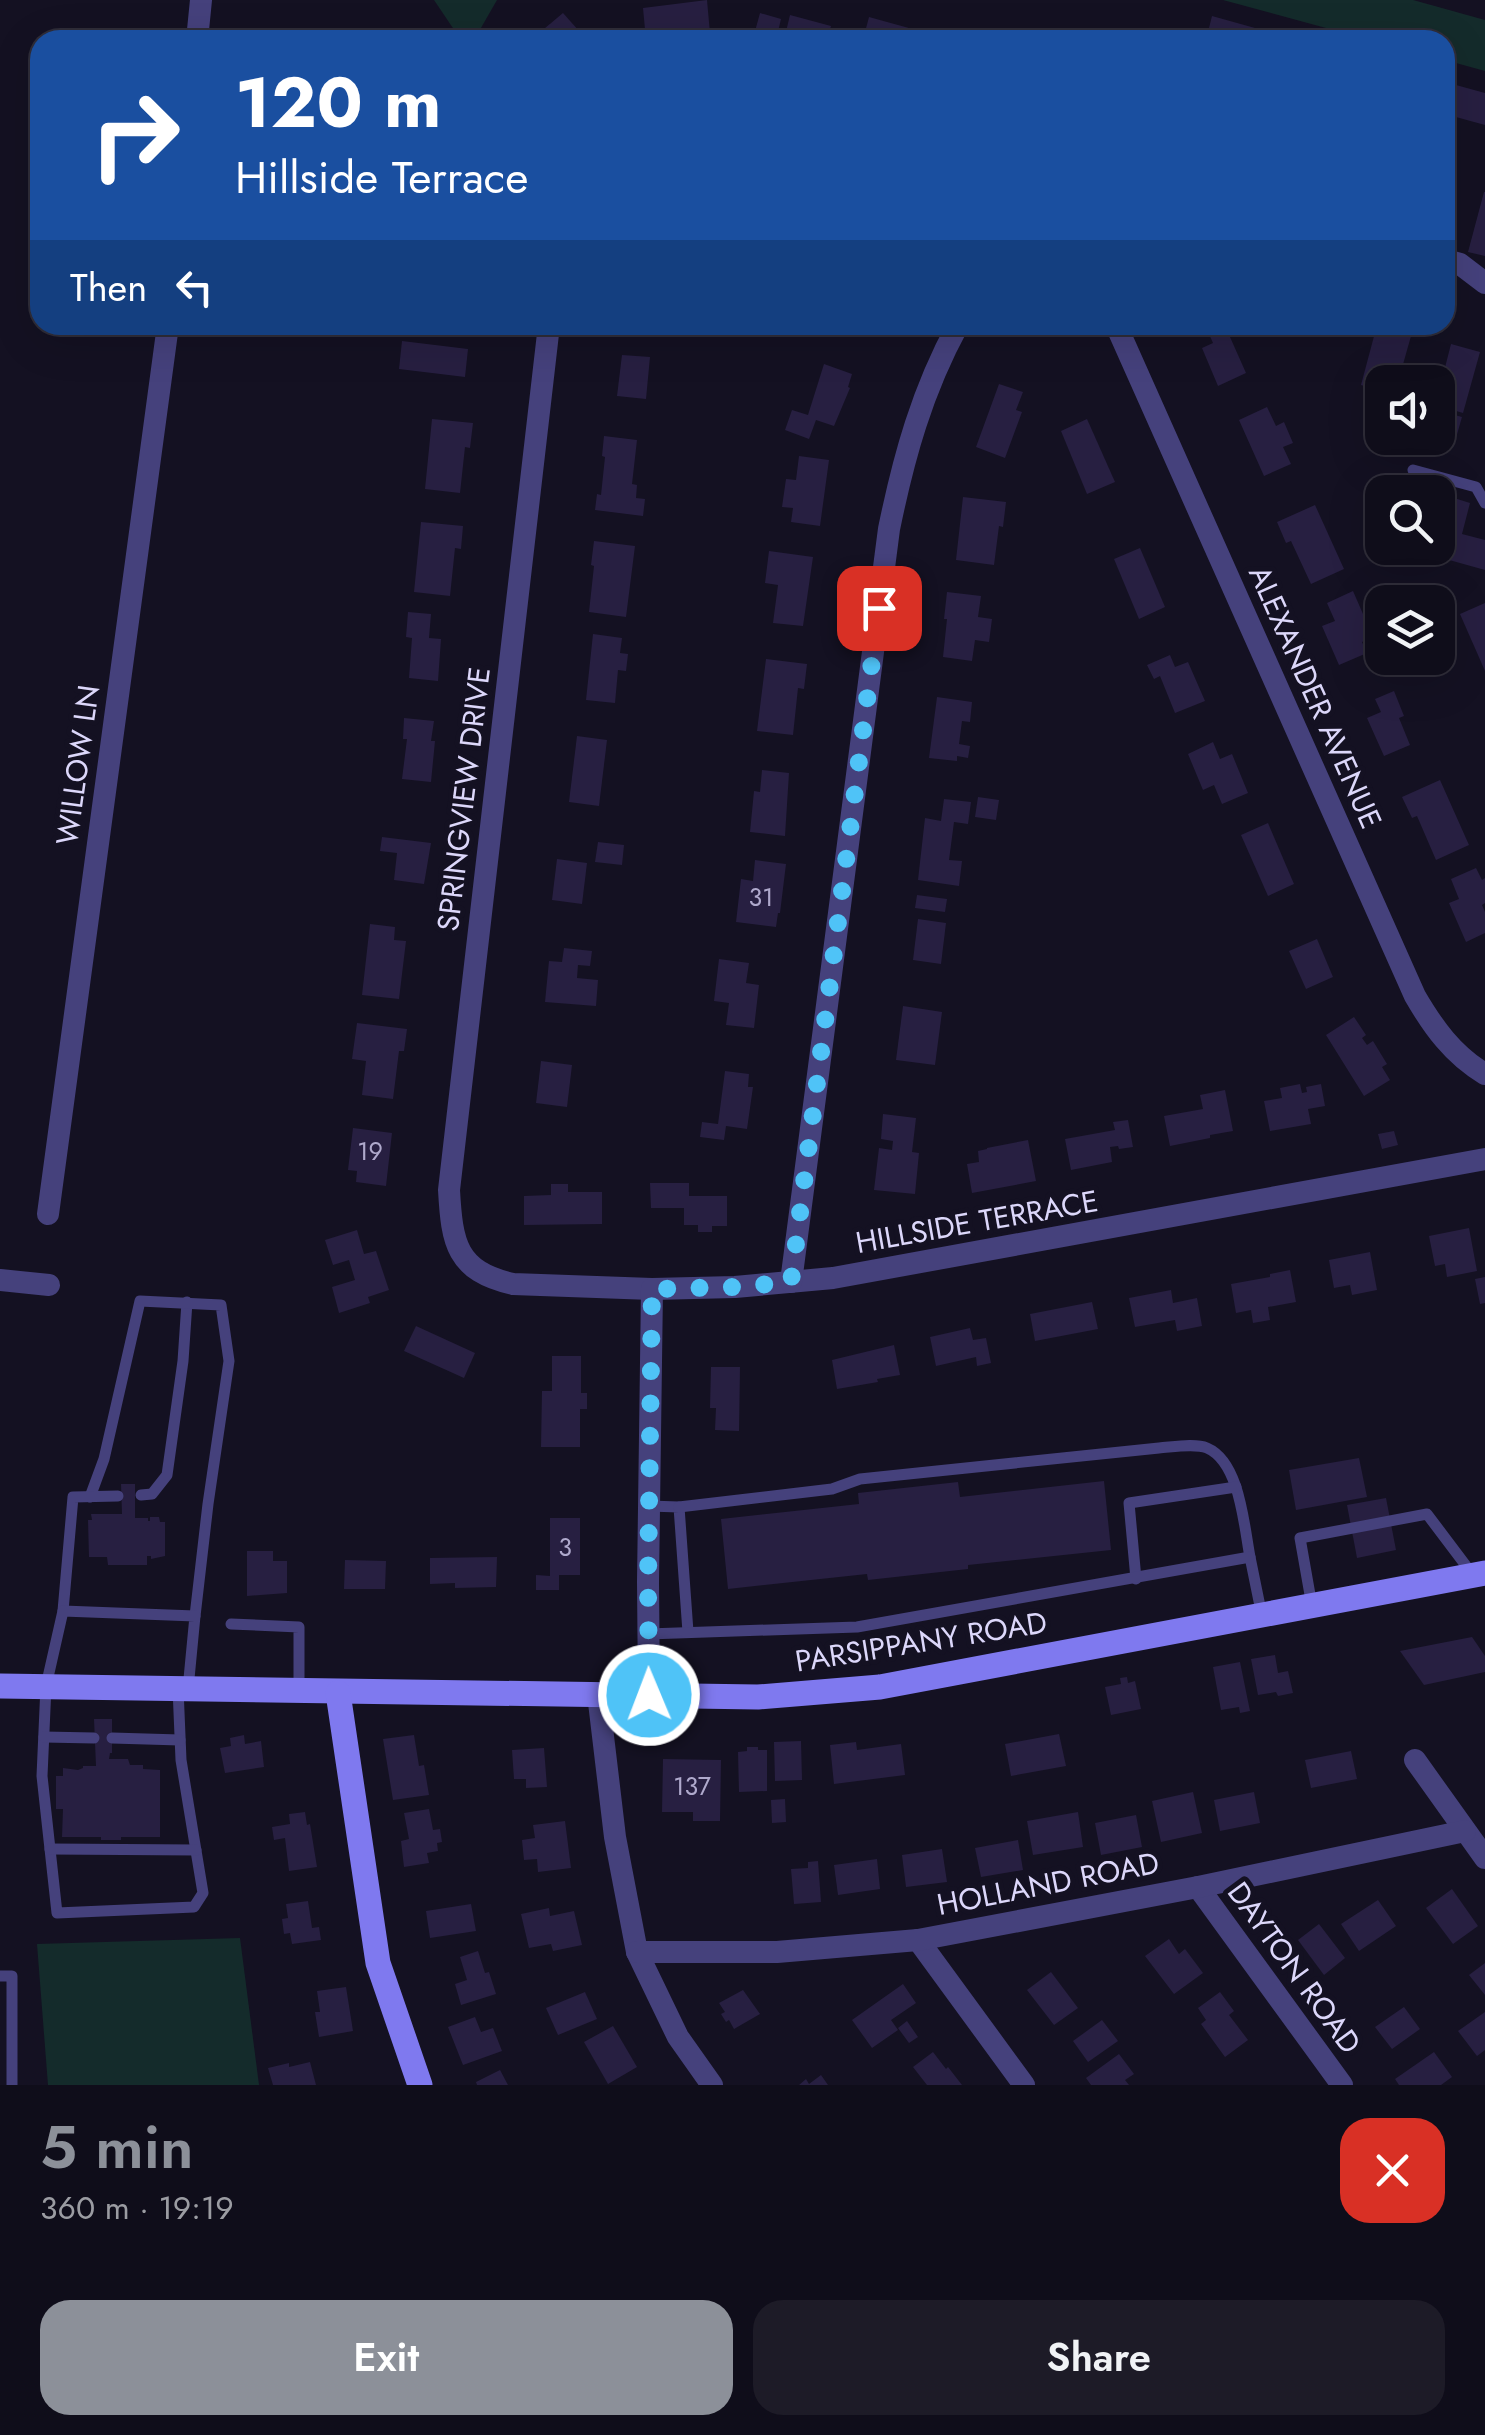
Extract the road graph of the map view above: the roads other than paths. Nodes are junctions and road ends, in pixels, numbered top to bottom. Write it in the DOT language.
graph roads {
  1 [pos="201,0"];
  2 [pos="198,30"];
  3 [pos="1455,263"];
  4 [pos="1485,283"];
  5 [pos="167,335"];
  6 [pos="548,335"];
  7 [pos="953,335"];
  8 [pos="1120,335"];
  9 [pos="1414,470"];
  10 [pos="1485,503"];
  11 [pos="1485,1074"];
  12 [pos="1485,1159"];
  13 [pos="48,1214"];
  14 [pos="478,1271"];
  15 [pos="0,1280"];
  16 [pos="791,1282"];
  17 [pos="49,1285"];
  18 [pos="652,1289"];
  19 [pos="187,1302"];
  20 [pos="1236,1487"];
  21 [pos="90,1496"];
  22 [pos="118,1496"];
  23 [pos="141,1496"];
  24 [pos="649,1506"];
  25 [pos="679,1507"];
  26 [pos="1250,1558"];
  27 [pos="1479,1574"];
  28 [pos="1136,1579"];
  29 [pos="1312,1606"];
  30 [pos="63,1611"];
  31 [pos="195,1616"];
  32 [pos="1262,1616"];
  33 [pos="231,1624"];
  34 [pos="688,1632"];
  35 [pos="648,1634"];
  36 [pos="0,1686"];
  37 [pos="46,1686"];
  38 [pos="183,1688"];
  39 [pos="299,1692"];
  40 [pos="338,1692"];
  41 [pos="598,1694"];
  42 [pos="649,1695"];
  43 [pos="44,1737"];
  44 [pos="94,1738"];
  45 [pos="112,1738"];
  46 [pos="180,1740"];
  47 [pos="1415,1760"];
  48 [pos="1465,1831"];
  49 [pos="50,1850"];
  50 [pos="196,1850"];
  51 [pos="1485,1858"];
  52 [pos="1198,1887"];
  53 [pos="918,1940"];
  54 [pos="637,1952"];
  55 [pos="0,1976"];
  56 [pos="12,2085"];
  57 [pos="420,2085"];
  58 [pos="712,2085"];
  59 [pos="1024,2085"];
  60 [pos="1342,2085"];
  1 -- 2 [label="street"];
  3 -- 4 [label="street"];
  5 -- 13 [label="street, WILLOW LN"];
  6 -- 14 [label="street, SPRINGVIEW DRIVE"];
  7 -- 16 [label="street"];
  8 -- 11 [label="street, ALEXANDER AVENUE"];
  9 -- 10 [label="lane"];
  12 -- 16 [label="street, HILLSIDE TERRACE"];
  14 -- 18 [label="street, HILLSIDE TERRACE"];
  15 -- 17 [label="street"];
  16 -- 18 [label="street, HILLSIDE TERRACE"];
  18 -- 24 [label="street"];
  19 -- 21 [label="lane"];
  19 -- 23 [label="lane"];
  19 -- 31 [label="lane"];
  20 -- 25 [label="lane"];
  20 -- 26 [label="lane"];
  20 -- 28 [label="lane"];
  21 -- 22 [label="lane"];
  21 -- 30 [label="lane"];
  24 -- 25 [label="lane"];
  24 -- 35 [label="street"];
  25 -- 34 [label="lane"];
  26 -- 28 [label="lane"];
  26 -- 32 [label="lane"];
  27 -- 29 [label="main road, PARSIPPANY ROAD"];
  27 -- 29 [label="lane"];
  28 -- 34 [label="lane"];
  29 -- 32 [label="main road, PARSIPPANY ROAD"];
  30 -- 31 [label="lane"];
  30 -- 37 [label="lane"];
  31 -- 38 [label="lane"];
  32 -- 42 [label="main road, PARSIPPANY ROAD"];
  33 -- 39 [label="lane"];
  34 -- 35 [label="lane"];
  35 -- 42 [label="street"];
  36 -- 37 [label="main road, PARSIPPANY ROAD"];
  37 -- 38 [label="main road, PARSIPPANY ROAD"];
  37 -- 43 [label="lane"];
  38 -- 39 [label="main road, PARSIPPANY ROAD"];
  38 -- 46 [label="lane"];
  39 -- 40 [label="main road, PARSIPPANY ROAD"];
  40 -- 41 [label="main road, PARSIPPANY ROAD"];
  40 -- 57 [label="main road"];
  41 -- 42 [label="main road, PARSIPPANY ROAD"];
  41 -- 54 [label="street"];
  43 -- 44 [label="lane"];
  43 -- 49 [label="lane"];
  45 -- 46 [label="lane"];
  46 -- 50 [label="lane"];
  47 -- 48 [label="street"];
  48 -- 51 [label="street"];
  48 -- 52 [label="street, HOLLAND ROAD"];
  49 -- 50 [label="lane"];
  49 -- 50 [label="lane"];
  52 -- 53 [label="street, HOLLAND ROAD"];
  52 -- 60 [label="street, DAYTON ROAD"];
  53 -- 54 [label="street, HOLLAND ROAD"];
  53 -- 59 [label="street"];
  54 -- 58 [label="street"];
  55 -- 56 [label="lane"];
}
